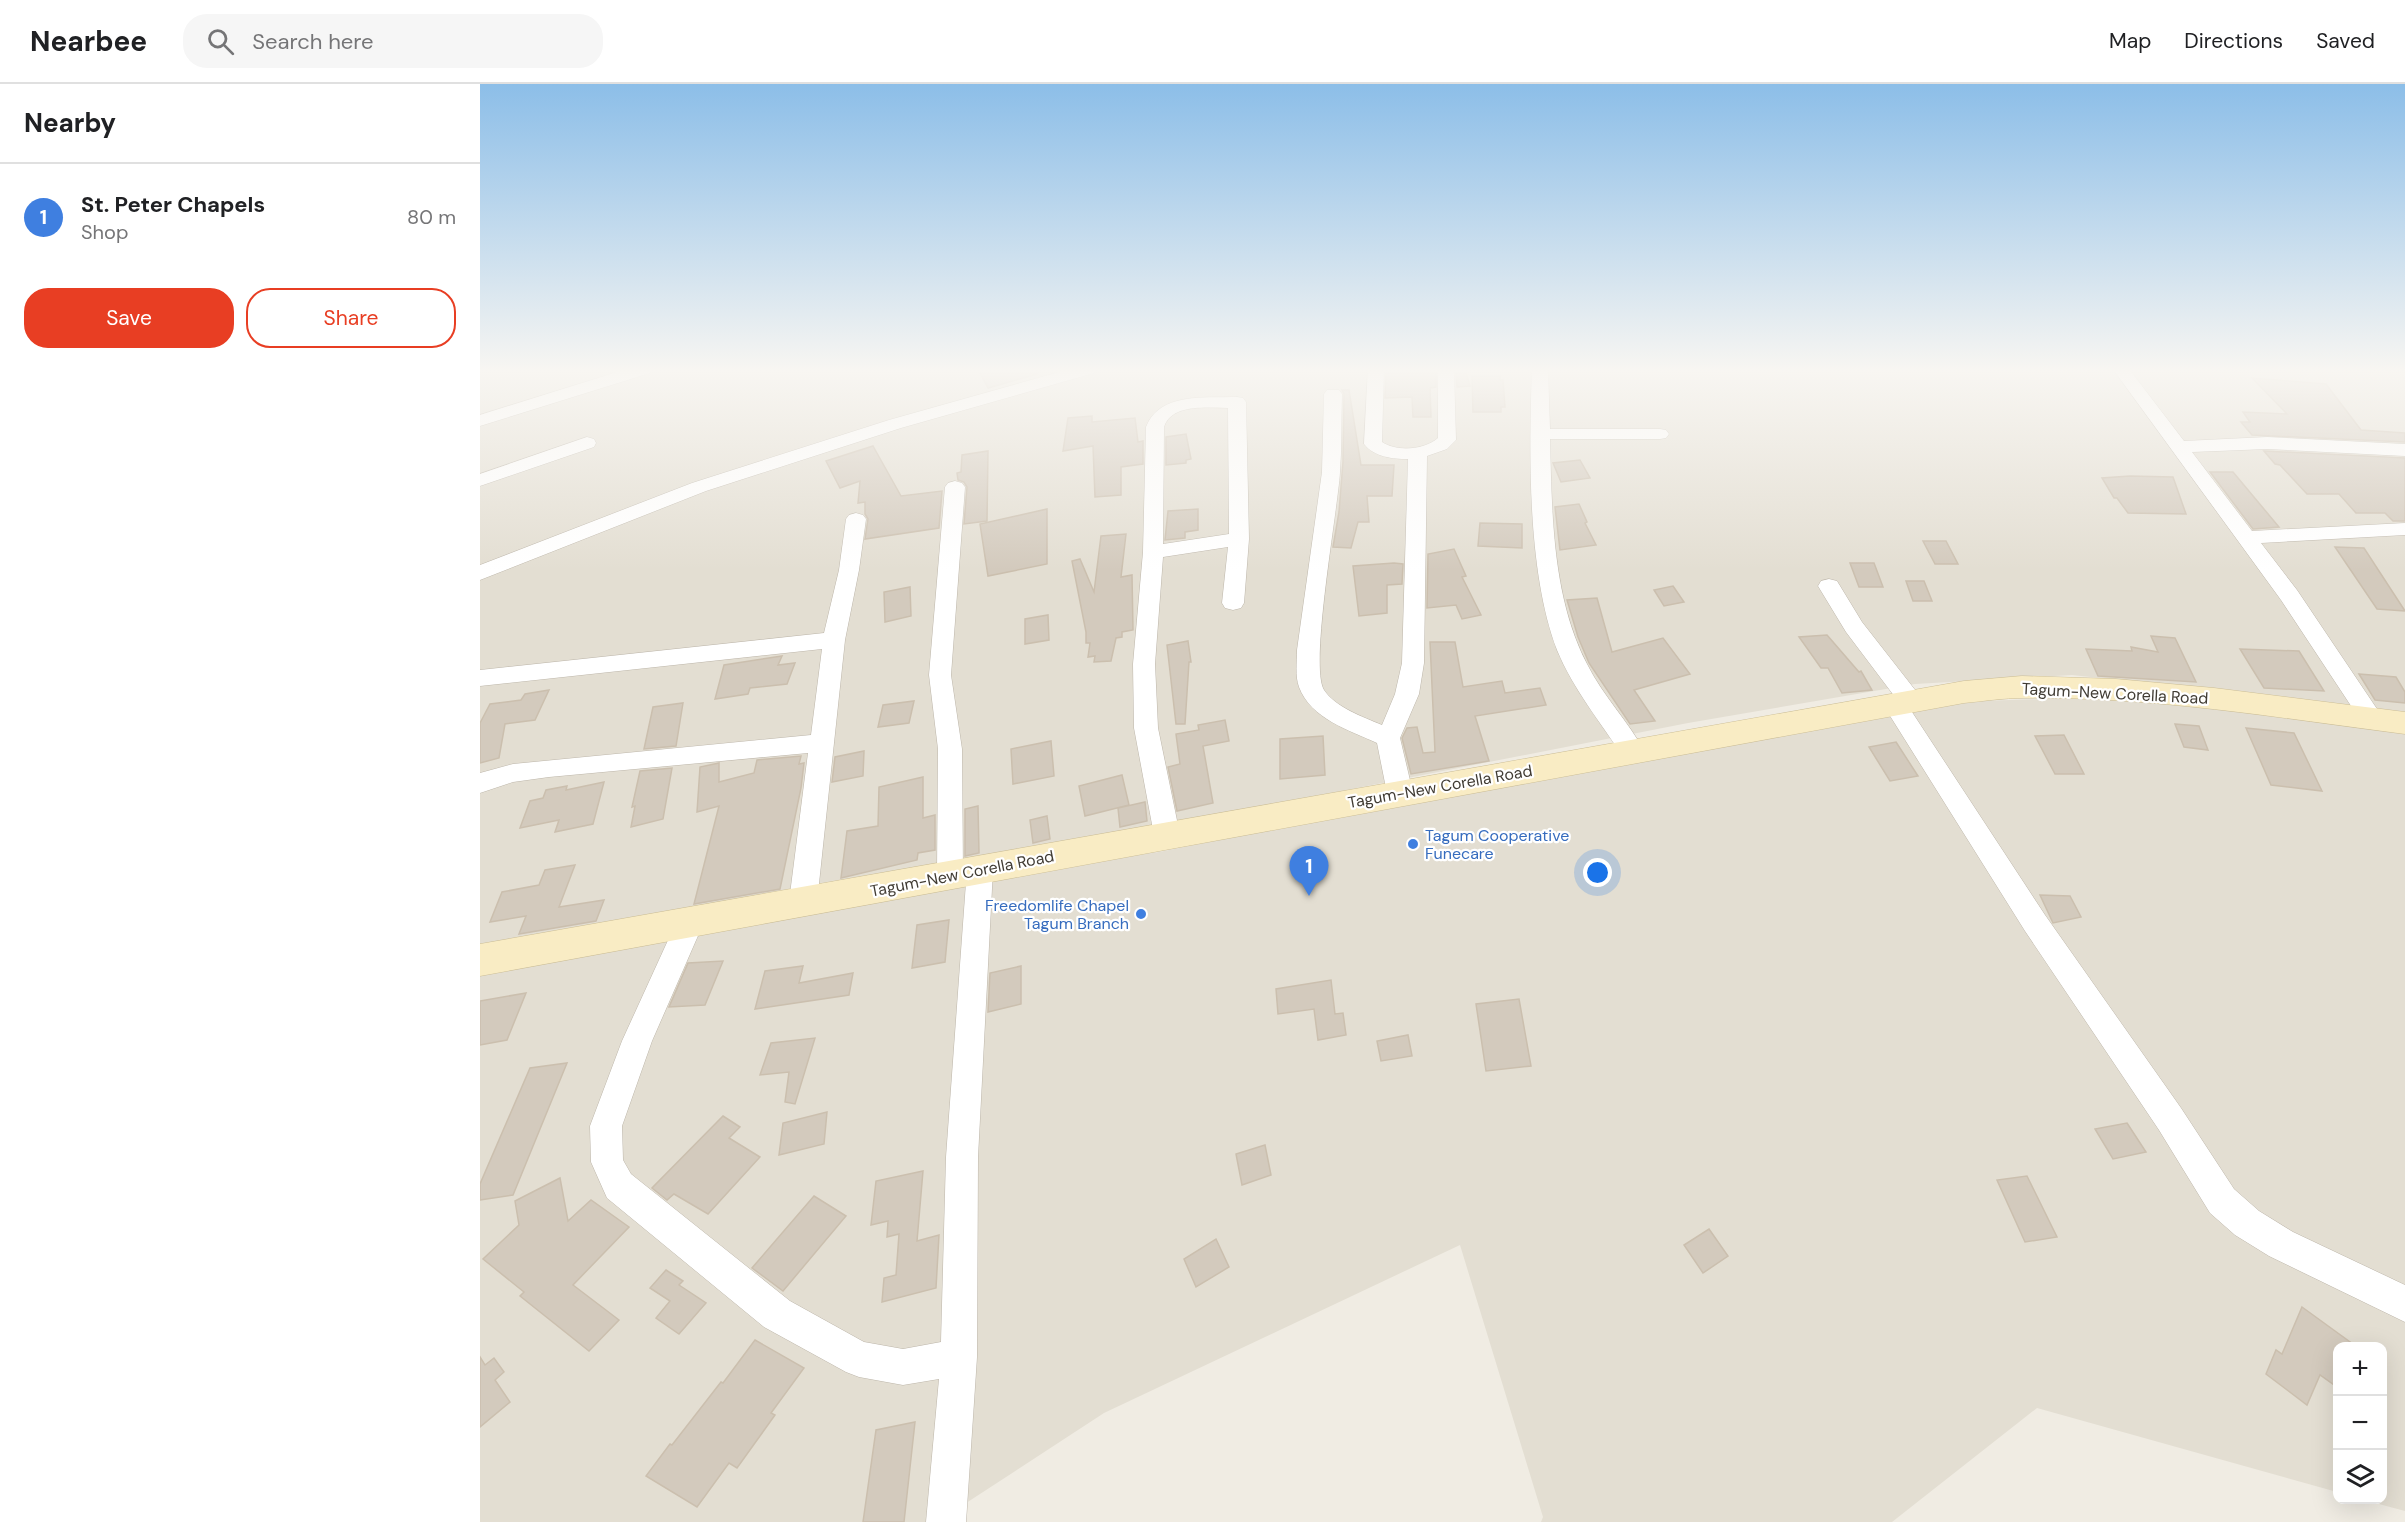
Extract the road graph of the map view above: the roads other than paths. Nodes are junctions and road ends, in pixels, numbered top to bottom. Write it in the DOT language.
graph roads {
  1 [pos="857,436"];
  2 [pos="1155,436"];
  3 [pos="1237,436"];
  4 [pos="1332,436"];
  5 [pos="1373,436"];
  6 [pos="1447,436"];
  7 [pos="1542,436"];
  8 [pos="2173,436"];
  9 [pos="587,443"];
  10 [pos="2181,447"];
  11 [pos="2405,450"];
  12 [pos="1418,452"];
  13 [pos="480,480"];
  14 [pos="955,486"];
  15 [pos="856,519"];
  16 [pos="2405,529"];
  17 [pos="2247,537"];
  18 [pos="1239,539"];
  19 [pos="1153,552"];
  20 [pos="480,573"];
  21 [pos="1829,586"];
  22 [pos="1233,603"];
  23 [pos="834,640"];
  24 [pos="480,678"];
  25 [pos="1903,703"];
  26 [pos="2371,718"];
  27 [pos="2405,723"];
  28 [pos="1388,738"];
  29 [pos="821,742"];
  30 [pos="1633,752"];
  31 [pos="480,783"];
  32 [pos="1400,793"];
  33 [pos="1167,835"];
  34 [pos="965,872"];
  35 [pos="803,902"];
  36 [pos="690,922"];
  37 [pos="480,960"];
  38 [pos="2405,1304"];
  39 [pos="958,1357"];
  40 [pos="946,1522"];
  1 -- 20 [label="street"];
  2 -- 19 [label="street"];
  3 -- 18 [label="street"];
  4 -- 28 [label="street"];
  5 -- 12 [label="street"];
  6 -- 12 [label="street"];
  7 -- 30 [label="street"];
  8 -- 10 [label="street"];
  9 -- 13 [label="street"];
  10 -- 11 [label="street"];
  10 -- 17 [label="street"];
  12 -- 28 [label="street"];
  14 -- 34 [label="street"];
  15 -- 23 [label="street"];
  16 -- 17 [label="street"];
  17 -- 26 [label="street"];
  18 -- 19 [label="street"];
  18 -- 22 [label="street"];
  19 -- 33 [label="street"];
  21 -- 25 [label="street"];
  23 -- 24 [label="street"];
  23 -- 29 [label="street"];
  25 -- 26 [label="main road, Tagum-New Corella Road"];
  25 -- 30 [label="main road, Tagum-New Corella Road"];
  25 -- 38 [label="street"];
  26 -- 27 [label="main road, Tagum-New Corella Road"];
  28 -- 32 [label="street"];
  29 -- 31 [label="street"];
  29 -- 35 [label="street"];
  30 -- 32 [label="main road, Tagum-New Corella Road"];
  32 -- 33 [label="main road, Tagum-New Corella Road"];
  33 -- 34 [label="main road, Tagum-New Corella Road"];
  34 -- 35 [label="main road, Tagum-New Corella Road"];
  34 -- 39 [label="street"];
  35 -- 36 [label="main road, Tagum-New Corella Road"];
  36 -- 37 [label="main road, Tagum-New Corella Road"];
  36 -- 39 [label="street"];
  39 -- 40 [label="street"];
}
